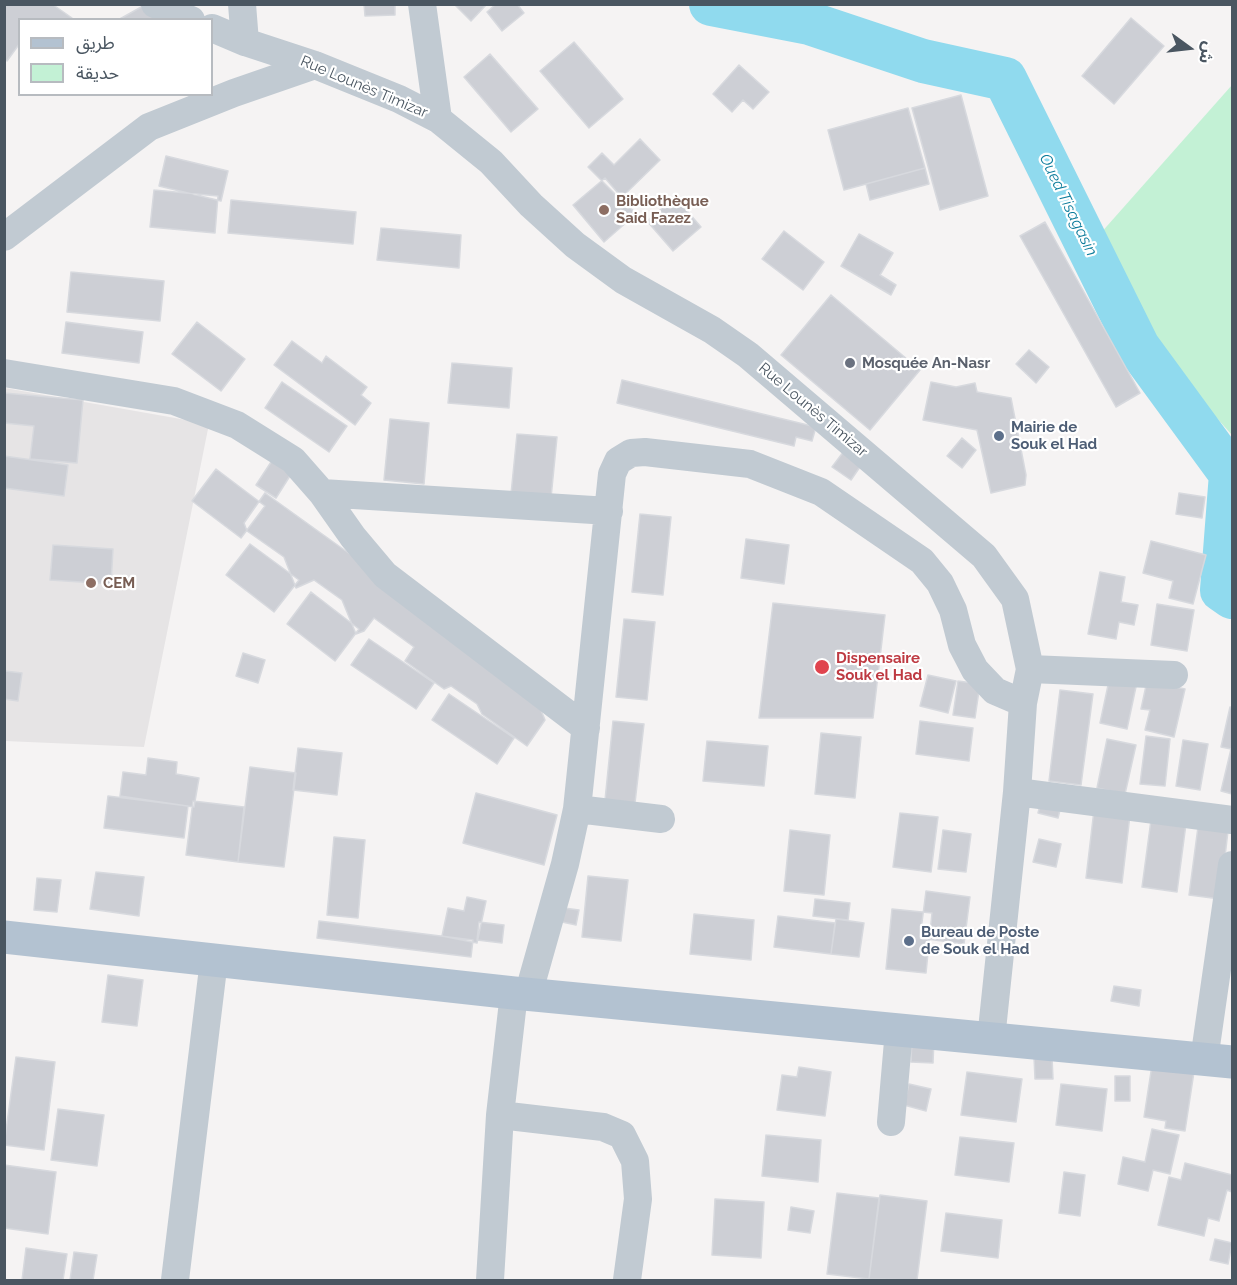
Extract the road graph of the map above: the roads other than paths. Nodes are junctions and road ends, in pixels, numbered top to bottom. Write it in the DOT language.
graph roads {
  1 [pos="155,4"];
  2 [pos="242,4"];
  3 [pos="422,4"];
  4 [pos="186,18"];
  5 [pos="213,28"];
  6 [pos="245,42"];
  7 [pos="315,65"];
  8 [pos="438,119"];
  9 [pos="4,237"];
  10 [pos="4,373"];
  11 [pos="322,493"];
  12 [pos="609,511"];
  13 [pos="1030,669"];
  14 [pos="1174,675"];
  15 [pos="1023,703"];
  16 [pos="586,728"];
  17 [pos="1017,792"];
  18 [pos="577,809"];
  19 [pos="661,819"];
  20 [pos="1233,820"];
  21 [pos="1233,865"];
  22 [pos="4,937"];
  23 [pos="214,960"];
  24 [pos="521,994"];
  25 [pos="899,1030"];
  26 [pos="991,1039"];
  27 [pos="1218,1061"];
  28 [pos="500,1115"];
  29 [pos="891,1122"];
  30 [pos="175,1281"];
  31 [pos="490,1281"];
  32 [pos="627,1281"];
  1 -- 4 [label="street"];
  2 -- 6 [label="street"];
  3 -- 8 [label="street"];
  5 -- 6 [label="street, Rue Lounès Timizar"];
  6 -- 7 [label="street, Rue Lounès Timizar"];
  7 -- 8 [label="street, Rue Lounès Timizar"];
  7 -- 9 [label="street"];
  8 -- 13 [label="street, Rue Lounès Timizar"];
  10 -- 11 [label="street"];
  11 -- 12 [label="street"];
  11 -- 16 [label="street"];
  12 -- 15 [label="street"];
  12 -- 16 [label="street"];
  13 -- 14 [label="street"];
  13 -- 15 [label="street, Rue Lounès Timizar"];
  15 -- 17 [label="street, Rue Lounès Timizar"];
  16 -- 18 [label="street"];
  17 -- 20 [label="street"];
  17 -- 26 [label="street, Rue Lounès Timizar"];
  18 -- 19 [label="street"];
  18 -- 24 [label="street"];
  21 -- 27 [label="street"];
  22 -- 23 [label="main road"];
  23 -- 24 [label="main road"];
  23 -- 30 [label="street"];
  24 -- 25 [label="main road"];
  24 -- 28 [label="street"];
  25 -- 26 [label="main road"];
  25 -- 29 [label="street"];
  26 -- 27 [label="main road"];
  28 -- 31 [label="street"];
  28 -- 32 [label="street"];
}
